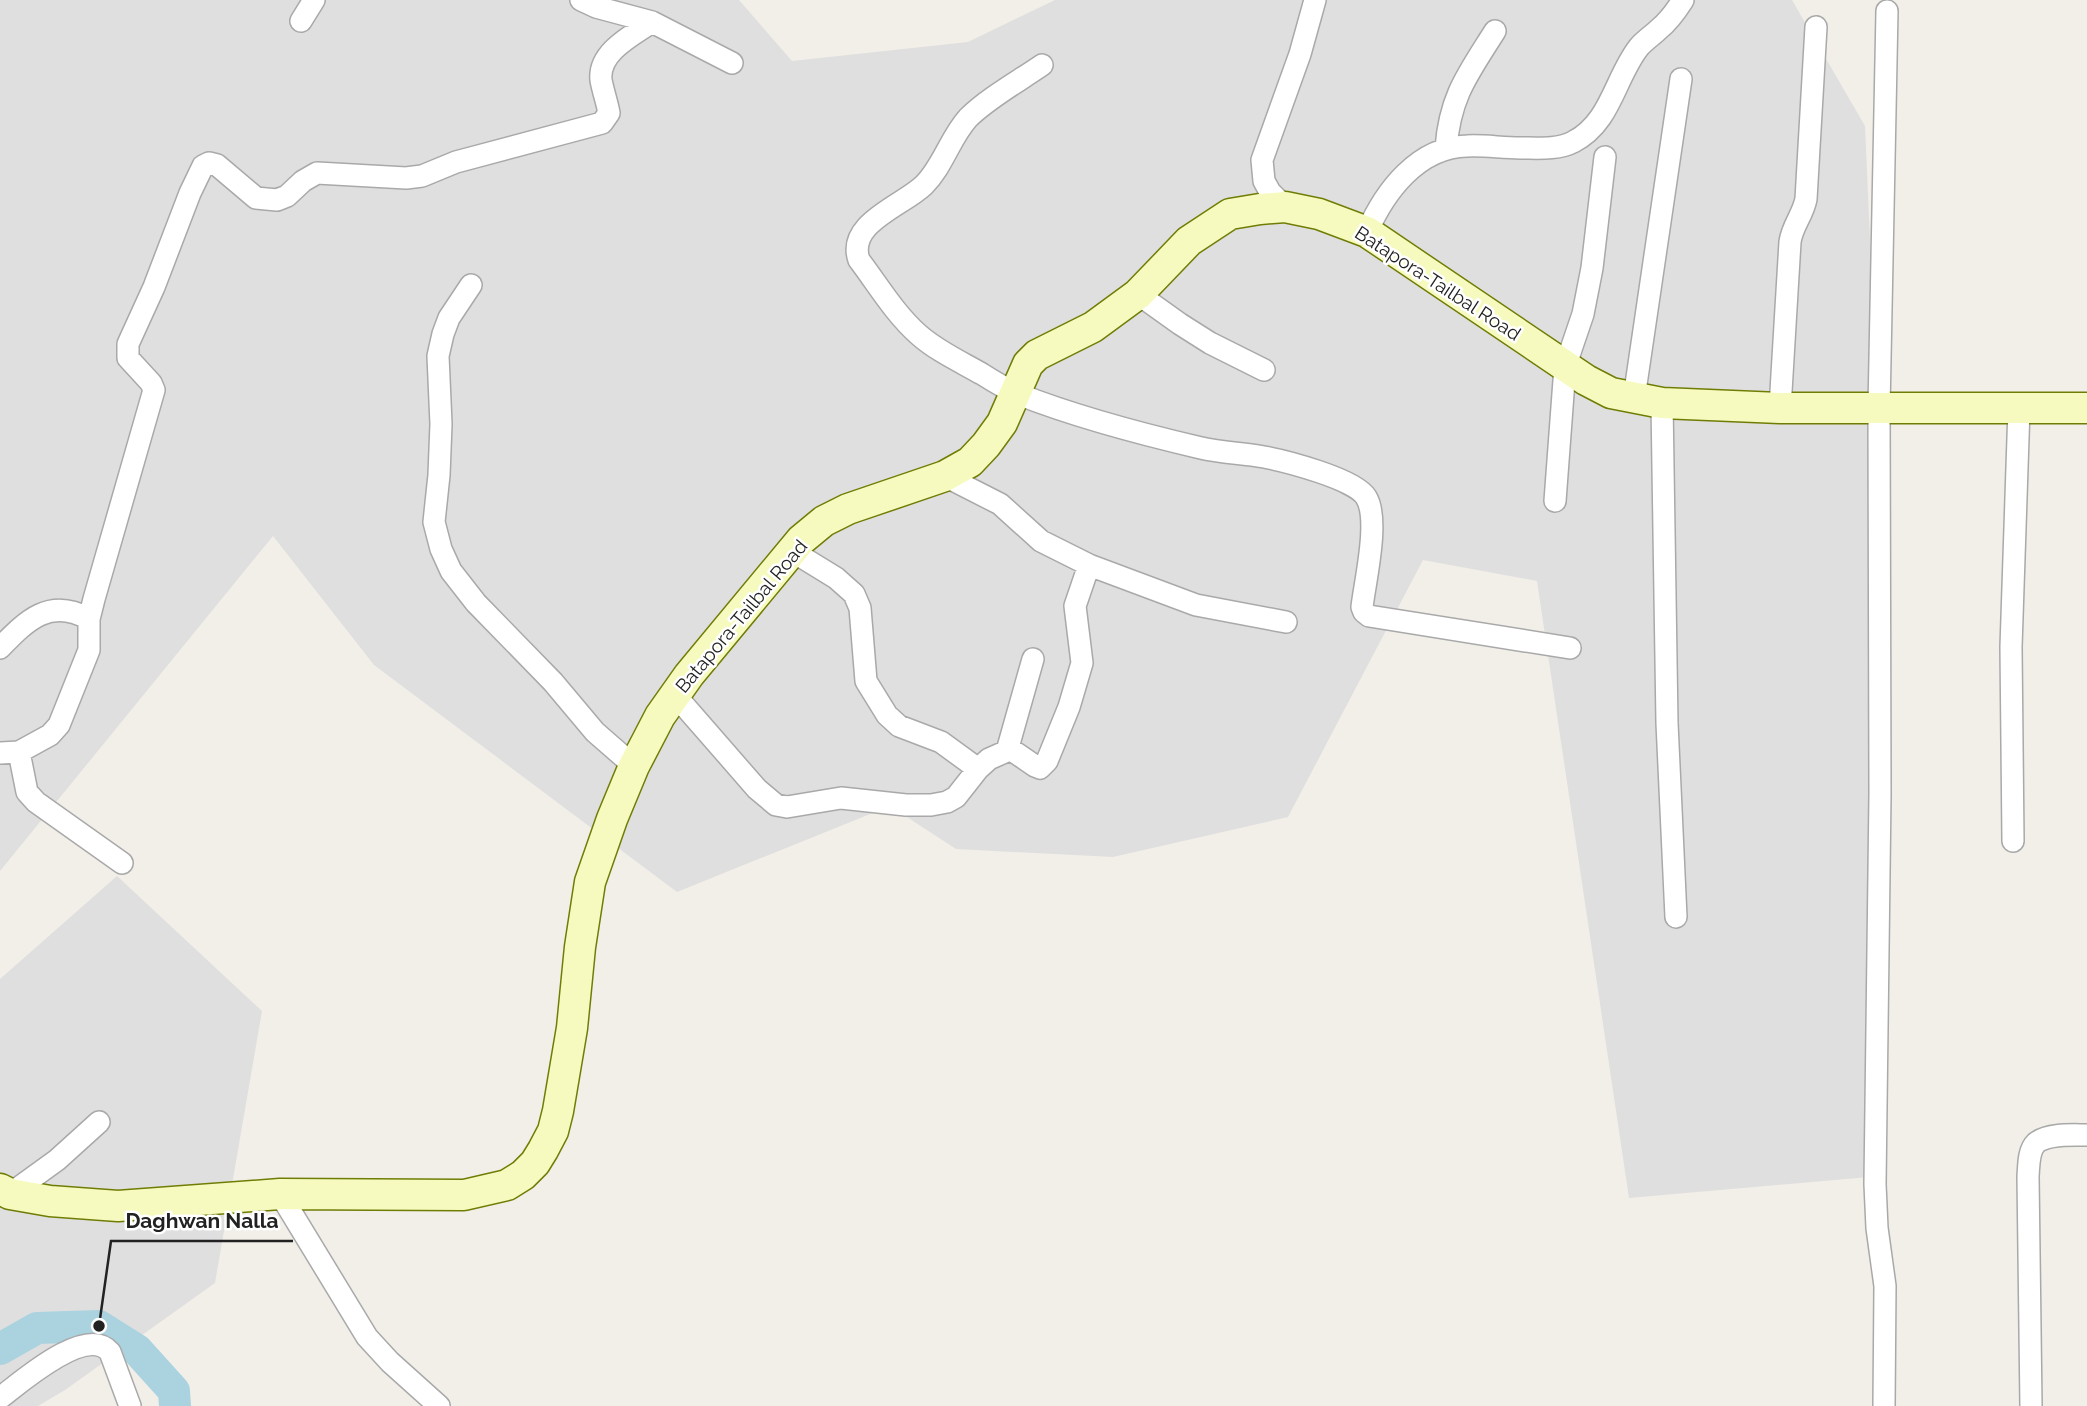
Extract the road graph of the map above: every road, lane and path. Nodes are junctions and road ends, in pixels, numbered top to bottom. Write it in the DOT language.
graph roads {
  1 [pos="314,0"];
  2 [pos="581,0"];
  3 [pos="1315,0"];
  4 [pos="1683,0"];
  5 [pos="1888,11"];
  6 [pos="643,13"];
  7 [pos="301,21"];
  8 [pos="1816,27"];
  9 [pos="1495,31"];
  10 [pos="732,63"];
  11 [pos="1042,65"];
  12 [pos="1681,79"];
  13 [pos="1446,148"];
  14 [pos="1605,157"];
  15 [pos="1285,207"];
  16 [pos="1367,232"];
  17 [pos="471,285"];
  18 [pos="1138,293"];
  19 [pos="1564,367"];
  20 [pos="1264,370"];
  21 [pos="1016,394"];
  22 [pos="1648,400"];
  23 [pos="1780,408"];
  24 [pos="1879,408"];
  25 [pos="2019,408"];
  26 [pos="2087,408"];
  27 [pos="945,476"];
  28 [pos="1555,501"];
  29 [pos="792,551"];
  30 [pos="1089,565"];
  31 [pos="89,619"];
  32 [pos="1286,622"];
  33 [pos="0,648"];
  34 [pos="1570,648"];
  35 [pos="1033,659"];
  36 [pos="675,695"];
  37 [pos="1007,751"];
  38 [pos="10,752"];
  39 [pos="635,766"];
  40 [pos="978,769"];
  41 [pos="2013,841"];
  42 [pos="122,863"];
  43 [pos="1676,917"];
  44 [pos="99,1122"];
  45 [pos="2087,1135"];
  46 [pos="5,1192"];
  47 [pos="280,1195"];
  48 [pos="0,1398"];
  49 [pos="130,1406"];
  50 [pos="439,1406"];
  51 [pos="1884,1406"];
  52 [pos="2031,1406"];
  1 -- 7 [label="street"];
  2 -- 6 [label="street"];
  3 -- 15 [label="street"];
  4 -- 13 [label="street"];
  5 -- 24 [label="street"];
  6 -- 10 [label="street"];
  6 -- 31 [label="street"];
  8 -- 23 [label="street"];
  9 -- 13 [label="street"];
  11 -- 21 [label="street"];
  12 -- 22 [label="street"];
  13 -- 16 [label="street"];
  14 -- 19 [label="street"];
  15 -- 16 [label="main road, Batapora-Tailbal Road"];
  15 -- 18 [label="main road, Batapora-Tailbal Road"];
  16 -- 19 [label="main road, Batapora-Tailbal Road"];
  17 -- 39 [label="street"];
  18 -- 20 [label="street"];
  18 -- 21 [label="main road, Batapora-Tailbal Road"];
  19 -- 22 [label="main road, Batapora-Tailbal Road"];
  19 -- 28 [label="street"];
  21 -- 27 [label="main road, Batapora-Tailbal Road"];
  21 -- 34 [label="street"];
  22 -- 23 [label="main road, Batapora-Tailbal Road"];
  22 -- 43 [label="street"];
  23 -- 24 [label="main road, Batapora-Tailbal Road"];
  24 -- 25 [label="main road, Batapora-Tailbal Road"];
  24 -- 51 [label="street"];
  25 -- 26 [label="main road, Batapora-Tailbal Road"];
  25 -- 41 [label="street"];
  27 -- 29 [label="main road, Batapora-Tailbal Road"];
  27 -- 30 [label="street"];
  29 -- 36 [label="main road, Batapora-Tailbal Road"];
  29 -- 40 [label="street"];
  30 -- 32 [label="street"];
  30 -- 37 [label="street"];
  31 -- 33 [label="street"];
  31 -- 38 [label="street"];
  35 -- 37 [label="street"];
  36 -- 39 [label="main road, Batapora-Tailbal Road"];
  36 -- 40 [label="street"];
  37 -- 40 [label="street"];
  38 -- 42 [label="street"];
  39 -- 47 [label="main road, Batapora-Tailbal Road"];
  44 -- 46 [label="street"];
  45 -- 52 [label="street"];
  46 -- 47 [label="main road, Batapora-Tailbal Road"];
  47 -- 50 [label="street"];
  48 -- 49 [label="street"];
}
